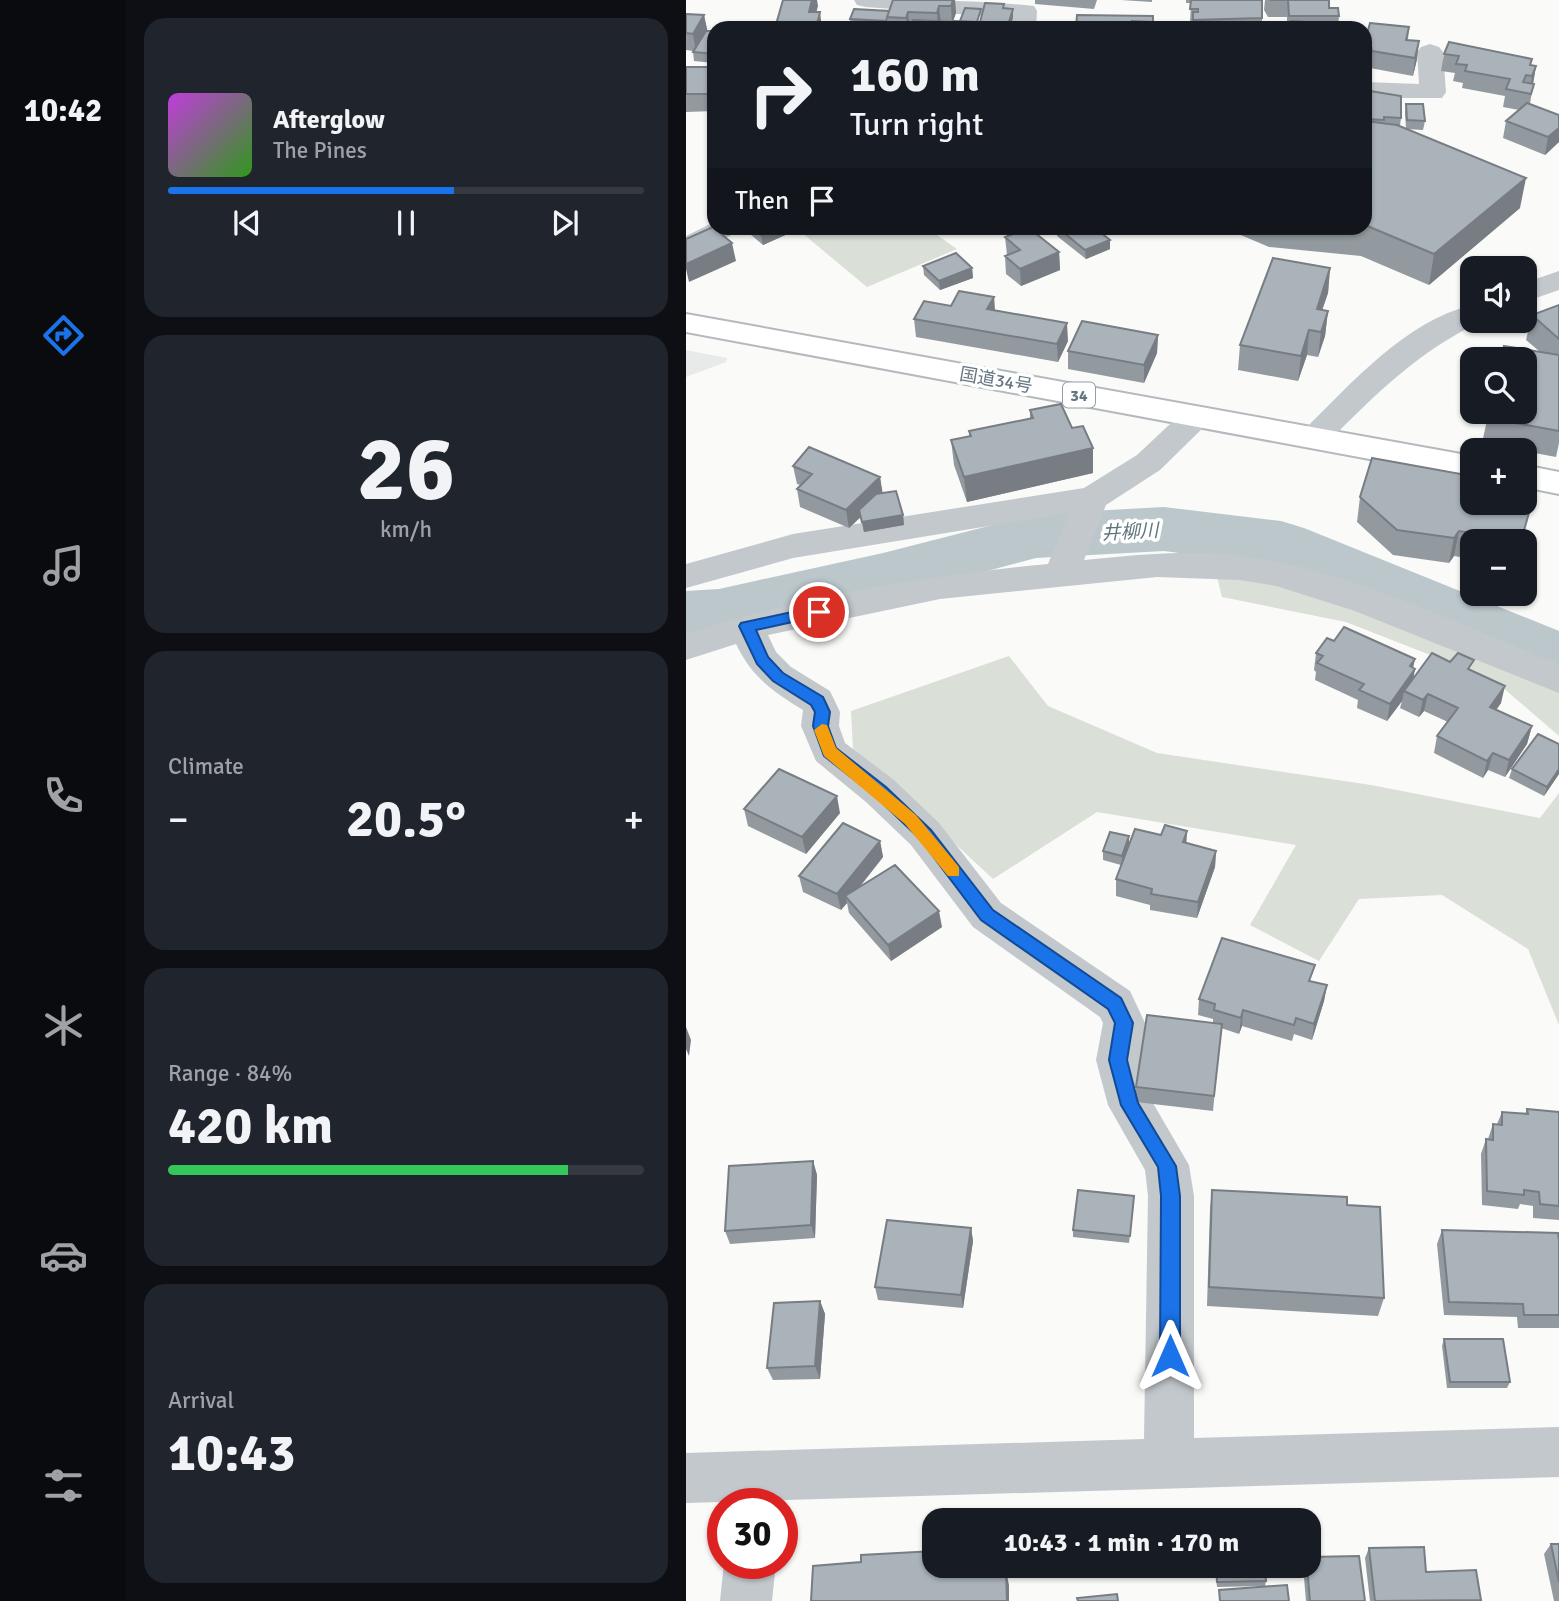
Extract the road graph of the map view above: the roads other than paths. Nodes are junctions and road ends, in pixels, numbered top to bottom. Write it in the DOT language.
graph roads {
  1 [pos="866,0"];
  2 [pos="1024,21"];
  3 [pos="1430,52"];
  4 [pos="1372,90"];
  5 [pos="710,235"];
  6 [pos="686,247"];
  7 [pos="1559,280"];
  8 [pos="1537,288"];
  9 [pos="1460,319"];
  10 [pos="686,323"];
  11 [pos="1197,416"];
  12 [pos="1315,438"];
  13 [pos="1460,465"];
  14 [pos="1537,479"];
  15 [pos="1559,483"];
  16 [pos="1092,498"];
  17 [pos="1061,575"];
  18 [pos="686,576"];
  19 [pos="747,626"];
  20 [pos="686,647"];
  21 [pos="1559,679"];
  22 [pos="1559,1452"];
  23 [pos="1169,1463"];
  24 [pos="686,1478"];
  25 [pos="751,1488"];
  26 [pos="773,1488"];
  27 [pos="748,1579"];
  28 [pos="746,1601"];
  1 -- 2 [label="street"];
  3 -- 4 [label="street"];
  5 -- 6 [label="street"];
  7 -- 8 [label="street"];
  9 -- 12 [label="street"];
  10 -- 11 [label="highway, 国道34号 / 34"];
  11 -- 12 [label="highway, 国道34号 / 34"];
  11 -- 16 [label="street"];
  12 -- 13 [label="highway, 国道34号 / 34"];
  14 -- 15 [label="highway"];
  16 -- 17 [label="street"];
  16 -- 18 [label="street"];
  17 -- 19 [label="street"];
  17 -- 21 [label="street"];
  19 -- 20 [label="street"];
  19 -- 23 [label="street"];
  22 -- 23 [label="street"];
  23 -- 26 [label="street"];
  24 -- 25 [label="street"];
  27 -- 28 [label="street"];
}
